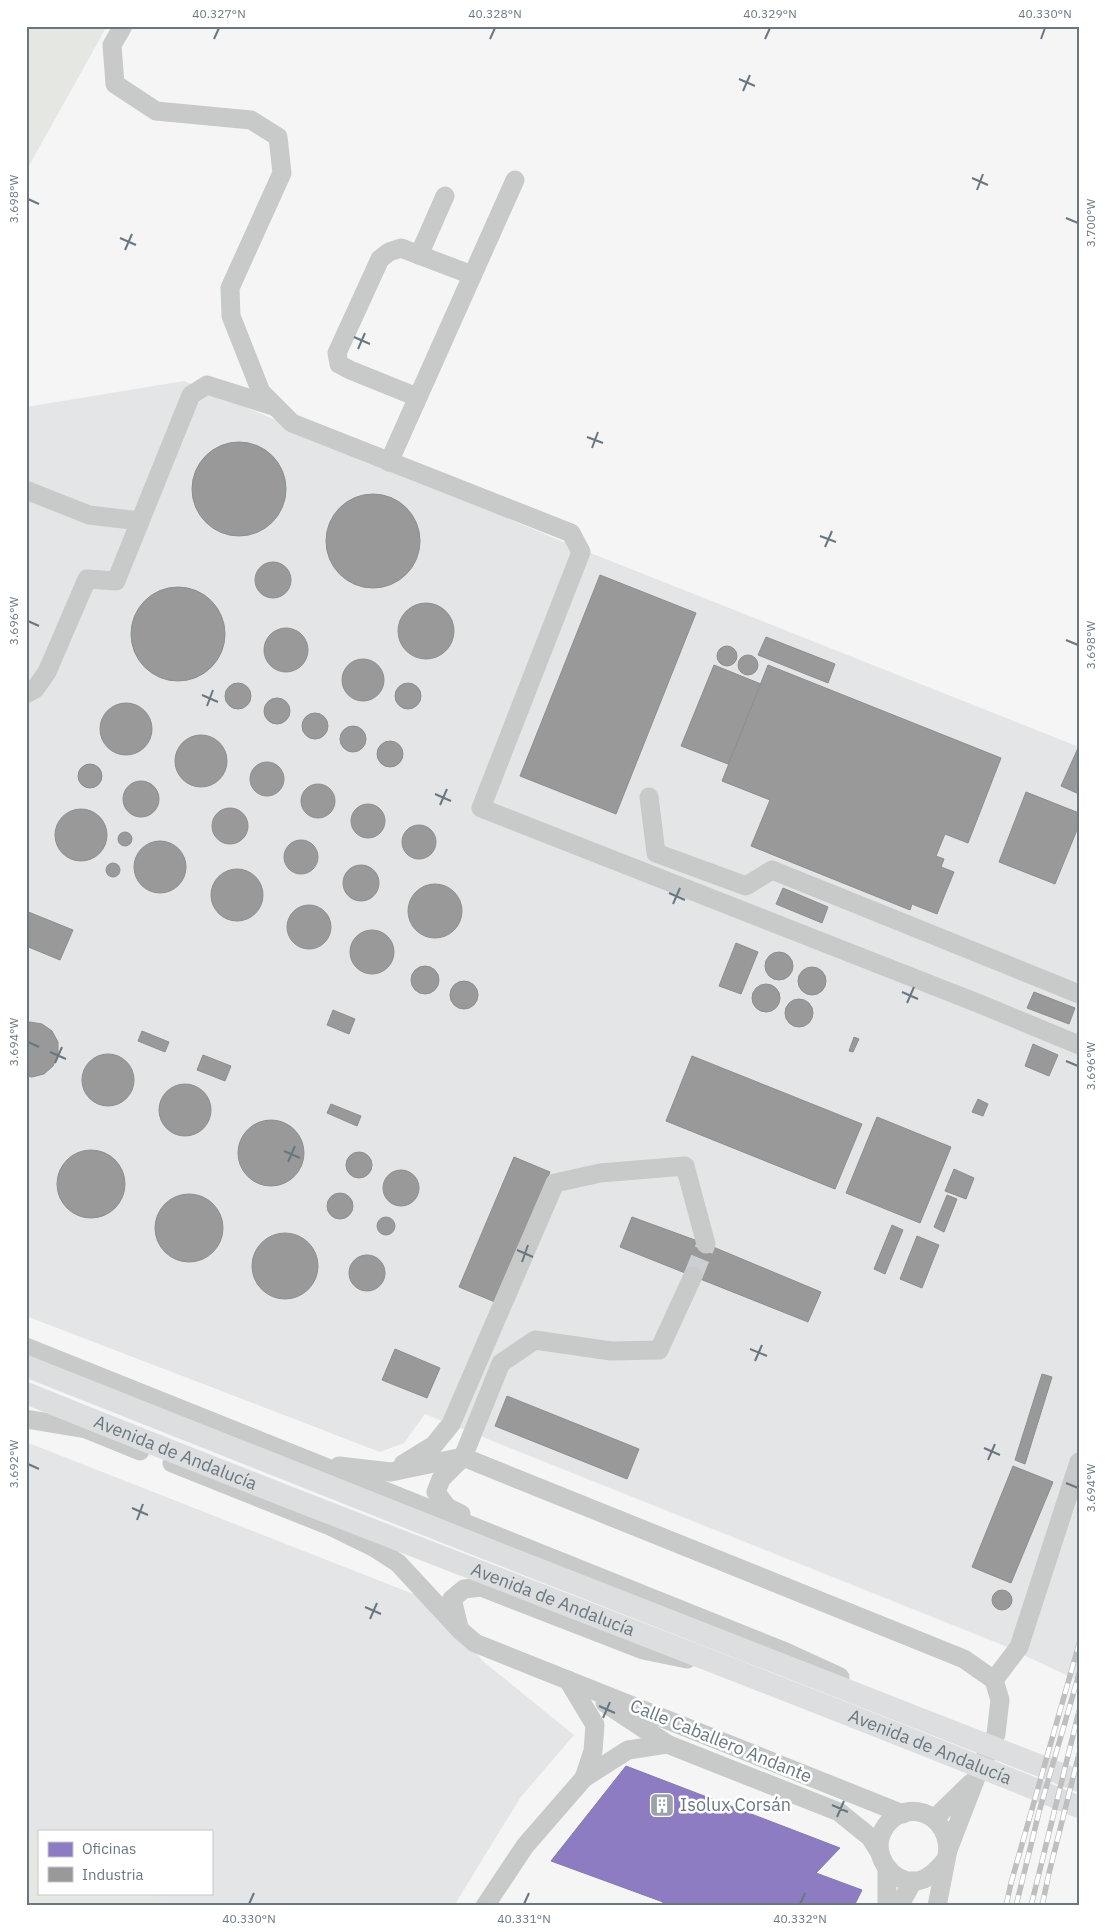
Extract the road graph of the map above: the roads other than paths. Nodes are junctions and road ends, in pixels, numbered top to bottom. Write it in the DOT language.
graph roads {
  1 [pos="123,26"];
  2 [pos="514,180"];
  3 [pos="445,196"];
  4 [pos="419,255"];
  5 [pos="472,276"];
  6 [pos="417,397"];
  7 [pos="276,407"];
  8 [pos="389,462"];
  9 [pos="26,490"];
  10 [pos="140,522"];
  11 [pos="26,694"];
  12 [pos="649,797"];
  13 [pos="1079,994"];
  14 [pos="1079,1045"];
  15 [pos="706,1244"];
  16 [pos="693,1276"];
  17 [pos="26,1347"];
  18 [pos="26,1366"];
  19 [pos="26,1393"];
  20 [pos="26,1419"];
  21 [pos="86,1429"];
  22 [pos="152,1443"];
  23 [pos="463,1456"];
  24 [pos="1079,1462"];
  25 [pos="315,1464"];
  26 [pos="391,1472"];
  27 [pos="276,1493"];
  28 [pos="330,1526"];
  29 [pos="525,1546"];
  30 [pos="460,1630"];
  31 [pos="717,1664"];
  32 [pos="568,1680"];
  33 [pos="994,1680"];
  34 [pos="960,1733"];
  35 [pos="667,1744"];
  36 [pos="584,1778"];
  37 [pos="975,1780"];
  38 [pos="1079,1781"];
  39 [pos="1079,1807"];
  40 [pos="903,1814"];
  41 [pos="934,1819"];
  42 [pos="946,1856"];
  43 [pos="884,1861"];
  44 [pos="918,1880"];
  45 [pos="486,1906"];
  46 [pos="887,1906"];
  47 [pos="899,1906"];
  48 [pos="936,1906"];
  1 -- 7 [label="street"];
  2 -- 5 [label="street"];
  3 -- 4 [label="street"];
  4 -- 5 [label="street"];
  4 -- 6 [label="street"];
  5 -- 6 [label="street"];
  6 -- 8 [label="street"];
  7 -- 8 [label="street"];
  7 -- 10 [label="street"];
  8 -- 14 [label="street"];
  9 -- 10 [label="street"];
  10 -- 11 [label="street"];
  12 -- 13 [label="street"];
  15 -- 26 [label="street"];
  16 -- 23 [label="street"];
  17 -- 25 [label="street"];
  18 -- 34 [label="main road, Avenida de Andalucía"];
  19 -- 22 [label="main road, Avenida de Andalucía"];
  20 -- 21 [label="street"];
  21 -- 22 [label="street"];
  21 -- 28 [label="street"];
  22 -- 27 [label="main road, Avenida de Andalucía"];
  23 -- 26 [label="street"];
  23 -- 29 [label="street"];
  23 -- 33 [label="street"];
  24 -- 33 [label="street"];
  25 -- 26 [label="street"];
  25 -- 29 [label="street"];
  27 -- 28 [label="street"];
  27 -- 31 [label="main road, Avenida de Andalucía"];
  28 -- 30 [label="street"];
  29 -- 34 [label="street"];
  30 -- 31 [label="street"];
  30 -- 32 [label="street"];
  31 -- 39 [label="main road, Avenida de Andalucía"];
  32 -- 35 [label="street, Calle Caballero Andante"];
  32 -- 36 [label="street"];
  32 -- 40 [label="street, Calle Caballero Andante"];
  33 -- 37 [label="street"];
  34 -- 38 [label="main road, Avenida de Andalucía"];
  35 -- 36 [label="street"];
  35 -- 43 [label="street, Calle Caballero Andante"];
  36 -- 45 [label="street"];
  37 -- 41 [label="street"];
  37 -- 42 [label="street"];
  40 -- 41 [label="street"];
  40 -- 43 [label="street"];
  41 -- 42 [label="street"];
  42 -- 44 [label="street"];
  42 -- 48 [label="street"];
  43 -- 44 [label="street"];
  43 -- 46 [label="street"];
  44 -- 47 [label="street"];
  44 -- 48 [label="street"];
}
